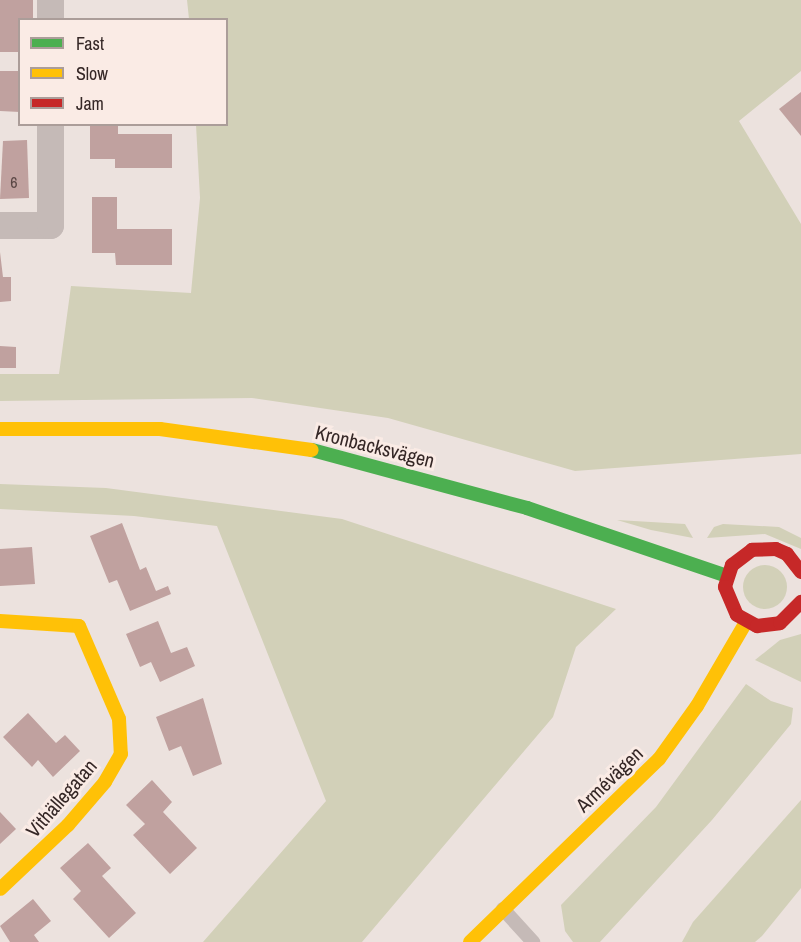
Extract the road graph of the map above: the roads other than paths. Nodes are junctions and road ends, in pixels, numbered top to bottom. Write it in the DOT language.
graph roads {
  1 [pos="50,0"];
  2 [pos="50,18"];
  3 [pos="50,126"];
  4 [pos="0,225"];
  5 [pos="0,429"];
  6 [pos="801,572"];
  7 [pos="727,576"];
  8 [pos="801,602"];
  9 [pos="0,621"];
  10 [pos="746,622"];
  11 [pos="0,889"];
  12 [pos="503,909"];
  13 [pos="470,942"];
  14 [pos="533,942"];
  1 -- 2 [label="street"];
  3 -- 4 [label="street"];
  5 -- 7 [label="street, Kronbacksvägen"];
  6 -- 7 [label="street"];
  7 -- 10 [label="street"];
  8 -- 10 [label="street"];
  9 -- 11 [label="street, Vithällegatan"];
  10 -- 12 [label="street, Armévägen"];
  12 -- 13 [label="street, Armévägen"];
  12 -- 14 [label="lane"];
}
